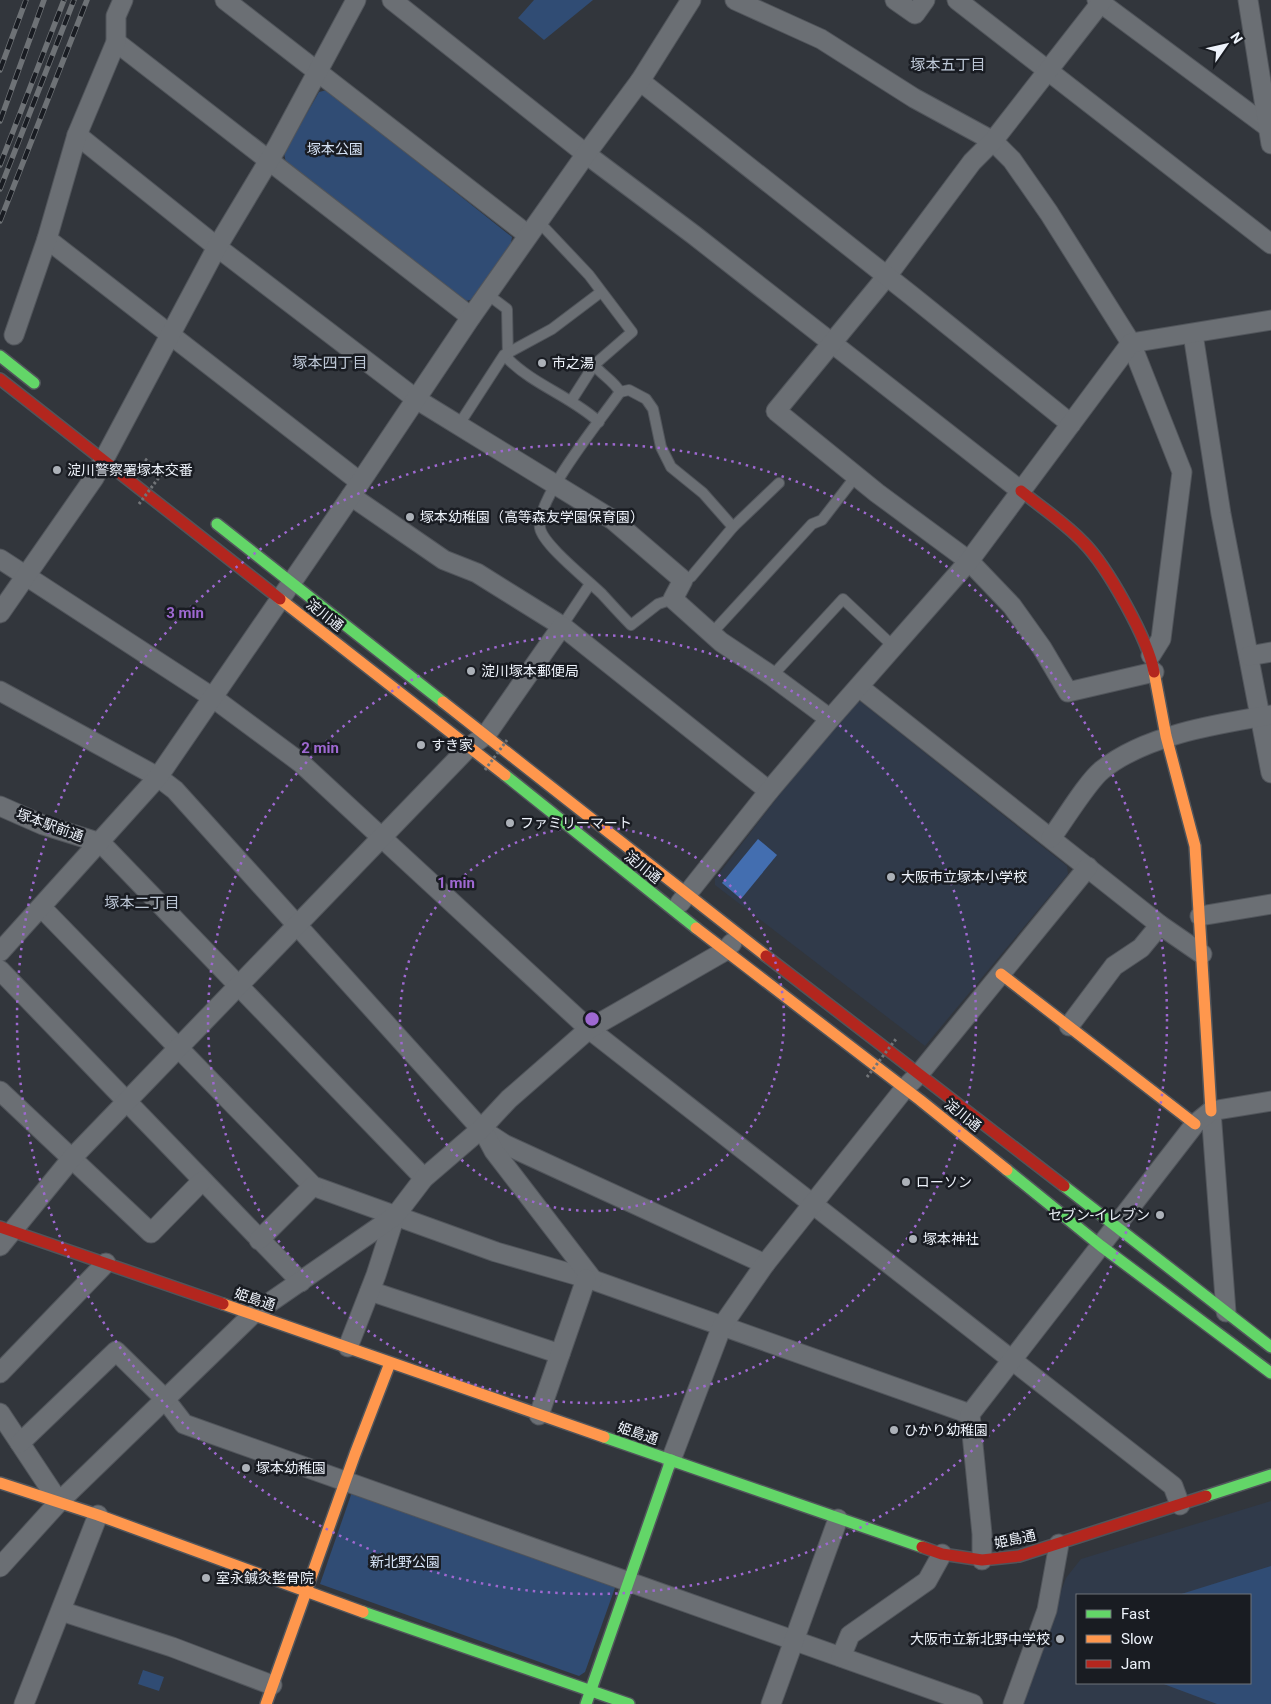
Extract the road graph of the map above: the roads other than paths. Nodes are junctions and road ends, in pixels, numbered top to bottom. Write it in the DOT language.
graph roads {
  1 [pos="123,0"];
  2 [pos="225,0"];
  3 [pos="356,0"];
  4 [pos="392,0"];
  5 [pos="691,0"];
  6 [pos="735,0"];
  7 [pos="895,0"];
  8 [pos="926,0"];
  9 [pos="957,0"];
  10 [pos="1248,0"];
  11 [pos="1100,1"];
  12 [pos="116,42"];
  13 [pos="1264,52"];
  14 [pos="1046,70"];
  15 [pos="318,72"];
  16 [pos="640,81"];
  17 [pos="77,134"];
  18 [pos="1270,136"];
  19 [pos="993,141"];
  20 [pos="586,154"];
  21 [pos="268,162"];
  22 [pos="533,228"];
  23 [pos="47,239"];
  24 [pos="1271,244"];
  25 [pos="217,247"];
  26 [pos="887,276"];
  27 [pos="602,292"];
  28 [pos="487,294"];
  29 [pos="471,317"];
  30 [pos="1271,320"];
  31 [pos="169,334"];
  32 [pos="1193,334"];
  33 [pos="14,335"];
  34 [pos="1131,343"];
  35 [pos="832,344"];
  36 [pos="507,353"];
  37 [pos="0,356"];
  38 [pos="594,365"];
  39 [pos="0,379"];
  40 [pos="44,391"];
  41 [pos="620,392"];
  42 [pos="416,398"];
  43 [pos="571,401"];
  44 [pos="599,422"];
  45 [pos="1071,424"];
  46 [pos="458,426"];
  47 [pos="109,447"];
  48 [pos="856,476"];
  49 [pos="779,483"];
  50 [pos="554,485"];
  51 [pos="356,489"];
  52 [pos="1021,492"];
  53 [pos="210,519"];
  54 [pos="733,527"];
  55 [pos="0,559"];
  56 [pos="969,562"];
  57 [pos="25,576"];
  58 [pos="682,580"];
  59 [pos="292,582"];
  60 [pos="590,584"];
  61 [pos="279,599"];
  62 [pos="673,599"];
  63 [pos="0,612"];
  64 [pos="562,626"];
  65 [pos="712,633"];
  66 [pos="894,647"];
  67 [pos="1271,652"];
  68 [pos="1249,656"];
  69 [pos="1153,664"];
  70 [pos="772,676"];
  71 [pos="860,687"];
  72 [pos="0,691"];
  73 [pos="212,697"];
  74 [pos="1266,716"];
  75 [pos="830,719"];
  76 [pos="486,735"];
  77 [pos="1166,736"];
  78 [pos="469,747"];
  79 [pos="1271,773"];
  80 [pos="158,777"];
  81 [pos="769,791"];
  82 [pos="0,806"];
  83 [pos="381,836"];
  84 [pos="1051,838"];
  85 [pos="101,843"];
  86 [pos="1088,867"];
  87 [pos="688,893"];
  88 [pos="1271,904"];
  89 [pos="42,908"];
  90 [pos="674,911"];
  91 [pos="1200,916"];
  92 [pos="298,925"];
  93 [pos="1160,925"];
  94 [pos="739,935"];
  95 [pos="725,951"];
  96 [pos="0,952"];
  97 [pos="1202,954"];
  98 [pos="0,970"];
  99 [pos="1001,974"];
  100 [pos="239,984"];
  101 [pos="1068,1026"];
  102 [pos="589,1030"];
  103 [pos="178,1048"];
  104 [pos="919,1074"];
  105 [pos="905,1088"];
  106 [pos="0,1091"];
  107 [pos="127,1100"];
  108 [pos="1271,1101"];
  109 [pos="1211,1111"];
  110 [pos="1195,1124"];
  111 [pos="481,1129"];
  112 [pos="72,1158"];
  113 [pos="424,1178"];
  114 [pos="202,1181"];
  115 [pos="313,1186"];
  116 [pos="813,1205"];
  117 [pos="396,1216"];
  118 [pos="1115,1227"];
  119 [pos="6,1229"];
  120 [pos="259,1240"];
  121 [pos="0,1246"];
  122 [pos="1101,1246"];
  123 [pos="106,1262"];
  124 [pos="764,1264"];
  125 [pos="590,1280"];
  126 [pos="301,1282"];
  127 [pos="370,1291"];
  128 [pos="1226,1312"];
  129 [pos="252,1314"];
  130 [pos="722,1326"];
  131 [pos="348,1347"];
  132 [pos="1271,1347"];
  133 [pos="560,1354"];
  134 [pos="1012,1359"];
  135 [pos="390,1363"];
  136 [pos="0,1373"];
  137 [pos="1271,1373"];
  138 [pos="164,1398"];
  139 [pos="0,1413"];
  140 [pos="540,1414"];
  141 [pos="970,1414"];
  142 [pos="20,1443"];
  143 [pos="671,1460"];
  144 [pos="1271,1475"];
  145 [pos="346,1480"];
  146 [pos="0,1483"];
  147 [pos="59,1502"];
  148 [pos="1180,1505"];
  149 [pos="98,1515"];
  150 [pos="838,1518"];
  151 [pos="1059,1544"];
  152 [pos="942,1554"];
  153 [pos="982,1560"];
  154 [pos="0,1567"];
  155 [pos="627,1581"];
  156 [pos="307,1592"];
  157 [pos="61,1611"];
  158 [pos="793,1640"];
  159 [pos="841,1657"];
  160 [pos="272,1684"];
  161 [pos="590,1691"];
  162 [pos="31,1702"];
  163 [pos="266,1704"];
  164 [pos="586,1704"];
  165 [pos="629,1704"];
  166 [pos="772,1704"];
  167 [pos="973,1704"];
  168 [pos="1012,1704"];
  1 -- 12 [label="street"];
  2 -- 15 [label="street"];
  3 -- 15 [label="street"];
  4 -- 20 [label="street"];
  5 -- 16 [label="street"];
  6 -- 19 [label="street"];
  7 -- 8 [label="street"];
  9 -- 14 [label="street"];
  10 -- 13 [label="street"];
  11 -- 14 [label="street"];
  11 -- 18 [label="street"];
  12 -- 17 [label="street"];
  12 -- 21 [label="street"];
  13 -- 18 [label="street"];
  14 -- 19 [label="street"];
  14 -- 24 [label="street"];
  15 -- 21 [label="street"];
  15 -- 22 [label="street"];
  16 -- 20 [label="street"];
  16 -- 26 [label="street"];
  17 -- 23 [label="street"];
  17 -- 25 [label="street"];
  19 -- 26 [label="street"];
  19 -- 34 [label="street"];
  20 -- 22 [label="street"];
  20 -- 35 [label="street"];
  21 -- 25 [label="street"];
  21 -- 29 [label="street"];
  22 -- 27 [label="lane"];
  22 -- 28 [label="street"];
  23 -- 31 [label="street"];
  23 -- 33 [label="street"];
  25 -- 31 [label="street"];
  25 -- 42 [label="street"];
  26 -- 35 [label="street"];
  26 -- 45 [label="street"];
  27 -- 36 [label="lane"];
  27 -- 38 [label="lane"];
  28 -- 29 [label="street"];
  28 -- 36 [label="lane"];
  29 -- 42 [label="street"];
  30 -- 32 [label="street"];
  31 -- 47 [label="street"];
  31 -- 51 [label="street"];
  32 -- 34 [label="street"];
  32 -- 68 [label="street"];
  34 -- 45 [label="street"];
  34 -- 69 [label="street"];
  35 -- 48 [label="street"];
  35 -- 52 [label="street"];
  36 -- 43 [label="lane"];
  36 -- 46 [label="lane"];
  37 -- 40 [label="street"];
  38 -- 41 [label="lane"];
  38 -- 43 [label="lane"];
  39 -- 47 [label="street, 淀川通"];
  41 -- 44 [label="lane"];
  41 -- 54 [label="lane"];
  42 -- 46 [label="street"];
  42 -- 51 [label="street"];
  43 -- 44 [label="lane"];
  44 -- 50 [label="lane"];
  45 -- 52 [label="street"];
  46 -- 50 [label="street"];
  47 -- 57 [label="street"];
  47 -- 61 [label="street, 淀川通"];
  48 -- 56 [label="street"];
  48 -- 65 [label="lane"];
  49 -- 54 [label="lane"];
  50 -- 58 [label="street"];
  50 -- 60 [label="lane"];
  51 -- 59 [label="street"];
  51 -- 64 [label="street"];
  52 -- 56 [label="street"];
  52 -- 69 [label="street"];
  53 -- 59 [label="street, 淀川通"];
  54 -- 58 [label="lane"];
  55 -- 57 [label="street"];
  56 -- 66 [label="street"];
  56 -- 69 [label="street"];
  57 -- 63 [label="street"];
  57 -- 73 [label="street"];
  58 -- 62 [label="street"];
  59 -- 61 [label="street"];
  59 -- 76 [label="street, 淀川通"];
  60 -- 62 [label="lane"];
  60 -- 64 [label="lane"];
  61 -- 73 [label="street"];
  61 -- 78 [label="street, 淀川通"];
  62 -- 65 [label="street"];
  64 -- 76 [label="street"];
  64 -- 81 [label="street"];
  65 -- 70 [label="street"];
  66 -- 70 [label="lane"];
  66 -- 71 [label="street"];
  67 -- 68 [label="street"];
  68 -- 74 [label="street"];
  69 -- 77 [label="street"];
  70 -- 75 [label="street"];
  71 -- 75 [label="street"];
  71 -- 84 [label="street"];
  72 -- 80 [label="street"];
  73 -- 80 [label="street"];
  73 -- 83 [label="street"];
  74 -- 77 [label="street"];
  74 -- 79 [label="street"];
  75 -- 81 [label="street"];
  76 -- 78 [label="street"];
  76 -- 87 [label="street, 淀川通"];
  77 -- 84 [label="street"];
  77 -- 91 [label="street"];
  78 -- 83 [label="street"];
  78 -- 90 [label="street, 淀川通"];
  80 -- 85 [label="street"];
  80 -- 92 [label="street"];
  81 -- 87 [label="street"];
  82 -- 85 [label="street, 塚本駅前通"];
  83 -- 92 [label="street"];
  83 -- 102 [label="street"];
  84 -- 86 [label="street"];
  85 -- 89 [label="street"];
  85 -- 100 [label="street"];
  86 -- 93 [label="street"];
  86 -- 99 [label="street"];
  87 -- 90 [label="street"];
  87 -- 94 [label="street, 淀川通"];
  88 -- 91 [label="street"];
  89 -- 96 [label="street"];
  89 -- 103 [label="street"];
  90 -- 95 [label="street, 淀川通"];
  91 -- 97 [label="street"];
  92 -- 100 [label="street"];
  92 -- 111 [label="street"];
  93 -- 97 [label="street"];
  93 -- 101 [label="street"];
  94 -- 95 [label="street"];
  94 -- 104 [label="street, 淀川通"];
  95 -- 102 [label="street"];
  95 -- 105 [label="street, 淀川通"];
  97 -- 109 [label="street"];
  98 -- 107 [label="street"];
  99 -- 101 [label="street"];
  99 -- 104 [label="street"];
  100 -- 103 [label="street"];
  100 -- 113 [label="street"];
  101 -- 110 [label="street"];
  102 -- 111 [label="street"];
  102 -- 116 [label="street"];
  103 -- 107 [label="street"];
  103 -- 115 [label="street"];
  104 -- 105 [label="street"];
  104 -- 118 [label="street, 淀川通"];
  105 -- 116 [label="street"];
  105 -- 122 [label="street, 淀川通"];
  106 -- 112 [label="street"];
  107 -- 112 [label="street"];
  107 -- 114 [label="street"];
  108 -- 109 [label="street"];
  109 -- 110 [label="street"];
  109 -- 128 [label="street"];
  110 -- 118 [label="street"];
  111 -- 113 [label="street"];
  111 -- 124 [label="street"];
  111 -- 125 [label="street"];
  112 -- 114 [label="street"];
  112 -- 119 [label="street"];
  113 -- 117 [label="street"];
  114 -- 120 [label="street"];
  115 -- 117 [label="street"];
  115 -- 120 [label="street"];
  116 -- 124 [label="street"];
  116 -- 134 [label="street"];
  117 -- 125 [label="street"];
  117 -- 126 [label="street"];
  117 -- 127 [label="street"];
  118 -- 122 [label="street"];
  118 -- 128 [label="street, 淀川通"];
  119 -- 121 [label="street"];
  119 -- 123 [label="street, 姫島通"];
  120 -- 126 [label="street"];
  122 -- 134 [label="street"];
  122 -- 137 [label="street, 淀川通"];
  123 -- 129 [label="street, 姫島通"];
  123 -- 136 [label="street"];
  124 -- 130 [label="street"];
  125 -- 130 [label="street"];
  125 -- 133 [label="street"];
  126 -- 129 [label="street"];
  127 -- 131 [label="street"];
  127 -- 133 [label="street"];
  128 -- 132 [label="street, 淀川通"];
  129 -- 131 [label="street, 姫島通"];
  129 -- 138 [label="street"];
  130 -- 141 [label="street"];
  130 -- 143 [label="street"];
  131 -- 135 [label="street, 姫島通"];
  133 -- 140 [label="street"];
  134 -- 141 [label="street"];
  134 -- 148 [label="street"];
  135 -- 140 [label="street, 姫島通"];
  135 -- 145 [label="street"];
  138 -- 142 [label="street"];
  138 -- 145 [label="street"];
  138 -- 147 [label="street"];
  139 -- 142 [label="street"];
  140 -- 143 [label="street, 姫島通"];
  141 -- 153 [label="street"];
  142 -- 147 [label="street"];
  143 -- 150 [label="street, 姫島通"];
  143 -- 155 [label="street"];
  144 -- 148 [label="street, 姫島通"];
  145 -- 155 [label="street"];
  145 -- 156 [label="street"];
  146 -- 147 [label="street"];
  147 -- 149 [label="street"];
  147 -- 154 [label="street"];
  148 -- 151 [label="street, 姫島通"];
  149 -- 156 [label="street"];
  149 -- 157 [label="street"];
  150 -- 152 [label="street, 姫島通"];
  150 -- 158 [label="street"];
  151 -- 153 [label="street, 姫島通"];
  151 -- 168 [label="street"];
  152 -- 153 [label="street, 姫島通"];
  152 -- 159 [label="street"];
  155 -- 158 [label="street"];
  155 -- 161 [label="street"];
  156 -- 160 [label="street"];
  156 -- 161 [label="street"];
  157 -- 160 [label="street"];
  157 -- 162 [label="street"];
  158 -- 159 [label="street"];
  158 -- 166 [label="street"];
  159 -- 167 [label="street"];
  160 -- 163 [label="street"];
  161 -- 164 [label="street"];
  161 -- 165 [label="street"];
}
